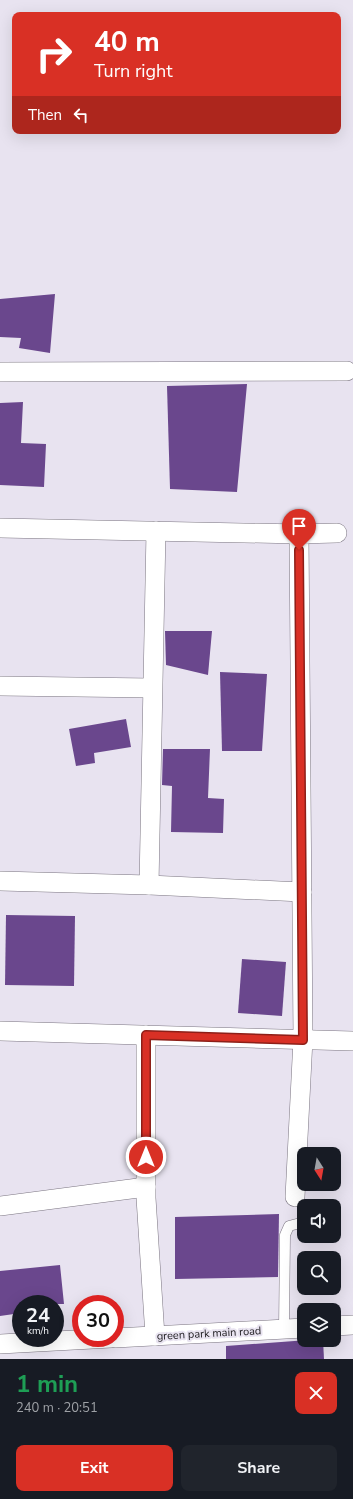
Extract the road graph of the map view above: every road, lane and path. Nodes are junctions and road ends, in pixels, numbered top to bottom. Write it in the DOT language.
graph roads {
  1 [pos="0,372"];
  2 [pos="347,372"];
  3 [pos="0,528"];
  4 [pos="156,531"];
  5 [pos="337,533"];
  6 [pos="299,534"];
  7 [pos="0,686"];
  8 [pos="152,688"];
  9 [pos="0,881"];
  10 [pos="149,885"];
  11 [pos="302,892"];
  12 [pos="0,1031"];
  13 [pos="146,1035"];
  14 [pos="303,1040"];
  15 [pos="353,1041"];
  16 [pos="146,1192"];
  17 [pos="296,1196"];
  18 [pos="0,1206"];
  19 [pos="297,1224"];
  20 [pos="353,1325"];
  21 [pos="341,1326"];
  22 [pos="297,1328"];
  23 [pos="284,1329"];
  24 [pos="155,1336"];
  25 [pos="124,1338"];
  26 [pos="72,1340"];
  27 [pos="0,1344"];
  1 -- 2 [label="street"];
  3 -- 4 [label="street"];
  4 -- 6 [label="street"];
  4 -- 8 [label="street"];
  5 -- 6 [label="street"];
  6 -- 11 [label="street"];
  7 -- 8 [label="street"];
  8 -- 10 [label="street"];
  9 -- 10 [label="street"];
  10 -- 11 [label="street"];
  11 -- 14 [label="street"];
  12 -- 13 [label="street"];
  13 -- 14 [label="street"];
  13 -- 16 [label="street"];
  14 -- 15 [label="street"];
  14 -- 17 [label="street"];
  16 -- 18 [label="street"];
  16 -- 24 [label="street"];
  19 -- 23 [label="lane"];
  20 -- 21 [label="street"];
  22 -- 23 [label="street, green park main road"];
  23 -- 24 [label="street, green park main road"];
  24 -- 25 [label="street, green park main road"];
  26 -- 27 [label="street"];
}
